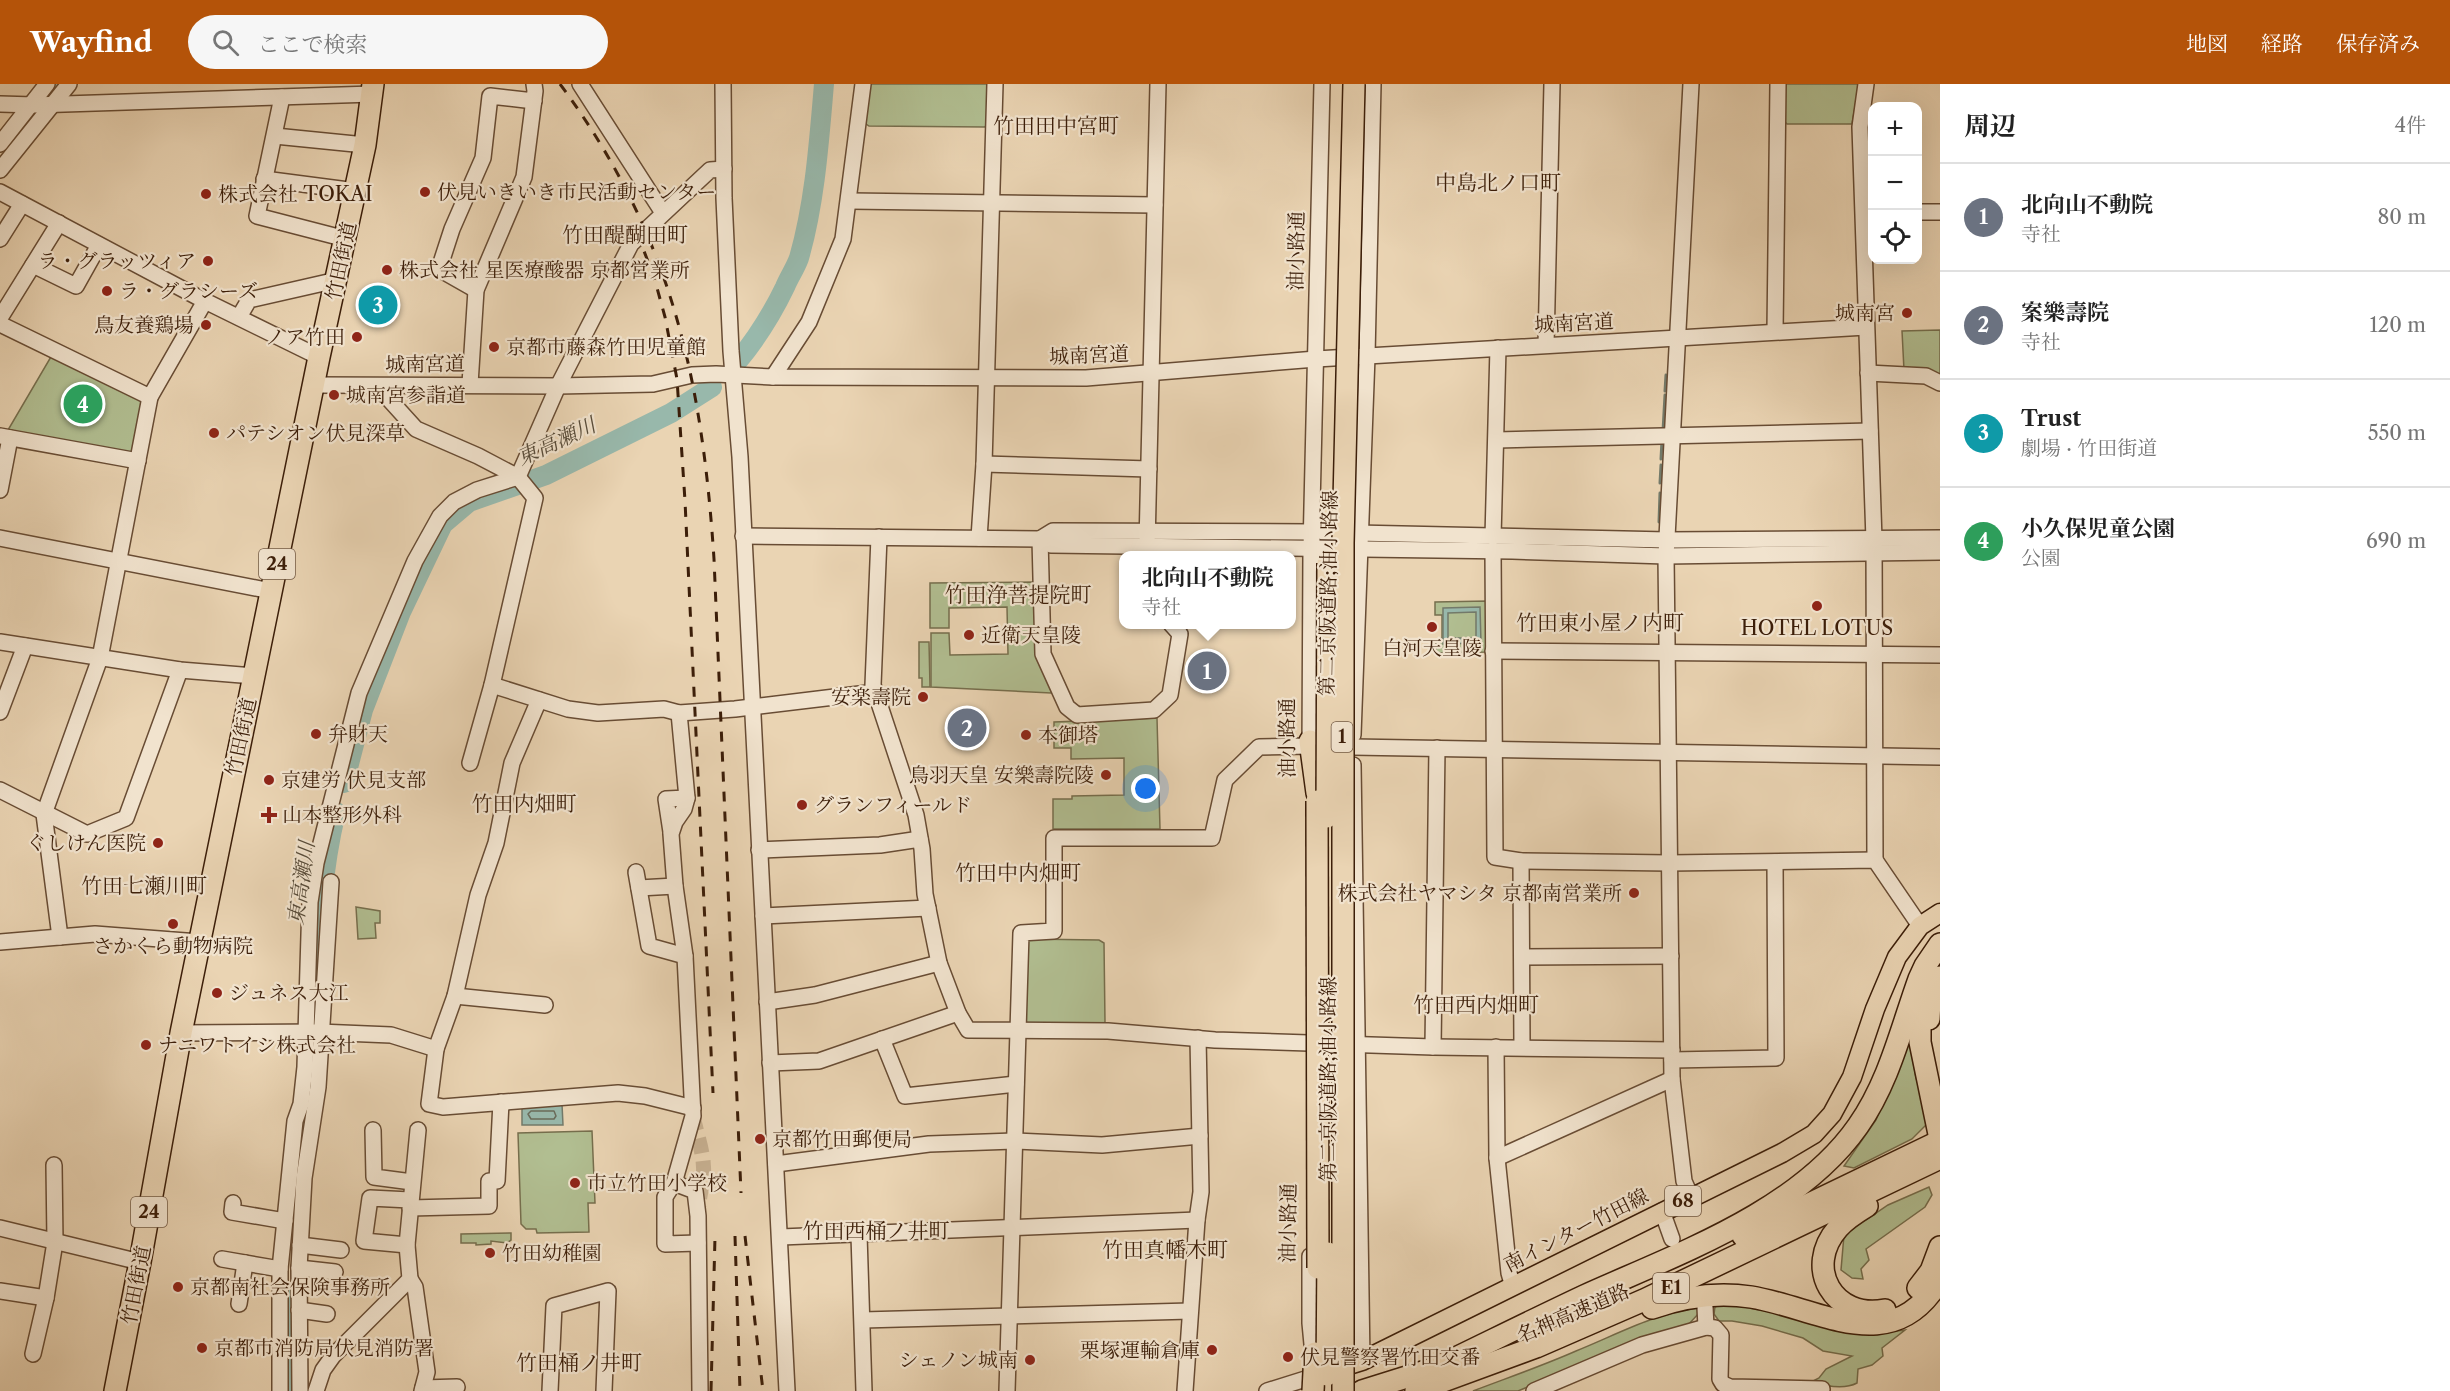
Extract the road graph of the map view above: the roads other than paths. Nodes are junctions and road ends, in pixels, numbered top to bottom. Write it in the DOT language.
graph roads {
  1 [pos="47,84"];
  2 [pos="69,84"];
  3 [pos="534,84"];
  4 [pos="580,84"];
  5 [pos="723,84"];
  6 [pos="863,84"];
  7 [pos="995,84"];
  8 [pos="1158,84"];
  9 [pos="1322,84"];
  10 [pos="1326,84"];
  11 [pos="1340,84"];
  12 [pos="1354,84"];
  13 [pos="1373,84"];
  14 [pos="1552,84"];
  15 [pos="1691,84"];
  16 [pos="1778,84"];
  17 [pos="1866,84"];
  18 [pos="373,89"];
  19 [pos="282,97"];
  20 [pos="534,101"];
  21 [pos="0,104"];
  22 [pos="42,105"];
  23 [pos="1321,126"];
  24 [pos="275,136"];
  25 [pos="0,144"];
  26 [pos="365,146"];
  27 [pos="723,169"];
  28 [pos="0,170"];
  29 [pos="264,179"];
  30 [pos="0,192"];
  31 [pos="356,192"];
  32 [pos="850,201"];
  33 [pos="991,203"];
  34 [pos="22,204"];
  35 [pos="1155,205"];
  36 [pos="1868,211"];
  37 [pos="1922,212"];
  38 [pos="1940,212"];
  39 [pos="663,213"];
  40 [pos="59,223"];
  41 [pos="0,239"];
  42 [pos="346,239"];
  43 [pos="99,245"];
  44 [pos="33,265"];
  45 [pos="337,280"];
  46 [pos="476,290"];
  47 [pos="205,301"];
  48 [pos="239,317"];
  49 [pos="0,318"];
  50 [pos="0,324"];
  51 [pos="1866,327"];
  52 [pos="1775,331"];
  53 [pos="1678,338"];
  54 [pos="1546,345"];
  55 [pos="1498,348"];
  56 [pos="1367,356"];
  57 [pos="319,357"];
  58 [pos="1316,359"];
  59 [pos="1151,373"];
  60 [pos="1868,373"];
  61 [pos="733,376"];
  62 [pos="773,377"];
  63 [pos="986,377"];
  64 [pos="1940,383"];
  65 [pos="470,384"];
  66 [pos="314,385"];
  67 [pos="377,386"];
  68 [pos="558,387"];
  69 [pos="150,397"];
  70 [pos="1870,431"];
  71 [pos="1673,434"];
  72 [pos="5,437"];
  73 [pos="1497,440"];
  74 [pos="138,461"];
  75 [pos="984,464"];
  76 [pos="1149,469"];
  77 [pos="519,477"];
  78 [pos="0,490"];
  79 [pos="1311,532"];
  80 [pos="1360,533"];
  81 [pos="743,536"];
  82 [pos="879,537"];
  83 [pos="0,538"];
  84 [pos="979,538"];
  85 [pos="1940,538"];
  86 [pos="1040,539"];
  87 [pos="1493,544"];
  88 [pos="1147,545"];
  89 [pos="1874,547"];
  90 [pos="1666,548"];
  91 [pos="1311,549"];
  92 [pos="1359,550"];
  93 [pos="1940,552"];
  94 [pos="120,561"];
  95 [pos="271,591"];
  96 [pos="1176,629"];
  97 [pos="0,642"];
  98 [pos="25,646"];
  99 [pos="1493,651"];
  100 [pos="1667,653"];
  101 [pos="1875,655"];
  102 [pos="1940,655"];
  103 [pos="100,658"];
  104 [pos="180,670"];
  105 [pos="254,676"];
  106 [pos="492,685"];
  107 [pos="876,692"];
  108 [pos="539,700"];
  109 [pos="752,707"];
  110 [pos="1354,709"];
  111 [pos="0,712"];
  112 [pos="679,713"];
  113 [pos="1310,743"];
  114 [pos="1353,747"];
  115 [pos="1437,748"];
  116 [pos="1495,750"];
  117 [pos="1670,754"];
  118 [pos="1875,757"];
  119 [pos="1940,757"];
  120 [pos="470,763"];
  121 [pos="0,790"];
  122 [pos="44,814"];
  123 [pos="920,839"];
  124 [pos="759,850"];
  125 [pos="1875,860"];
  126 [pos="1521,861"];
  127 [pos="1775,862"];
  128 [pos="1669,863"];
  129 [pos="636,872"];
  130 [pos="331,882"];
  131 [pos="675,886"];
  132 [pos="639,888"];
  133 [pos="928,908"];
  134 [pos="1940,913"];
  135 [pos="763,916"];
  136 [pos="1920,926"];
  137 [pos="60,936"];
  138 [pos="0,942"];
  139 [pos="199,942"];
  140 [pos="1938,947"];
  141 [pos="685,956"];
  142 [pos="1671,956"];
  143 [pos="1522,957"];
  144 [pos="939,963"];
  145 [pos="1940,977"];
  146 [pos="455,996"];
  147 [pos="767,1002"];
  148 [pos="545,1005"];
  149 [pos="958,1012"];
  150 [pos="1018,1029"];
  151 [pos="315,1032"];
  152 [pos="181,1033"];
  153 [pos="1198,1038"];
  154 [pos="882,1039"];
  155 [pos="1312,1042"];
  156 [pos="1359,1044"];
  157 [pos="1433,1047"];
  158 [pos="1496,1047"];
  159 [pos="1522,1047"];
  160 [pos="436,1049"];
  161 [pos="1672,1055"];
  162 [pos="770,1063"];
  163 [pos="1672,1079"];
  164 [pos="1016,1084"];
  165 [pos="1940,1088"];
  166 [pos="501,1102"];
  167 [pos="693,1112"];
  168 [pos="373,1130"];
  169 [pos="418,1130"];
  170 [pos="1200,1136"];
  171 [pos="1940,1140"];
  172 [pos="1014,1141"];
  173 [pos="1497,1158"];
  174 [pos="1940,1158"];
  175 [pos="776,1164"];
  176 [pos="54,1165"];
  177 [pos="1924,1166"];
  178 [pos="412,1182"];
  179 [pos="674,1183"];
  180 [pos="1691,1197"];
  181 [pos="233,1203"];
  182 [pos="410,1204"];
  183 [pos="1662,1211"];
  184 [pos="1197,1220"];
  185 [pos="285,1221"];
  186 [pos="1011,1227"];
  187 [pos="0,1228"];
  188 [pos="859,1235"];
  189 [pos="781,1237"];
  190 [pos="1672,1239"];
  191 [pos="55,1242"];
  192 [pos="698,1244"];
  193 [pos="300,1245"];
  194 [pos="407,1245"];
  195 [pos="1940,1247"];
  196 [pos="341,1250"];
  197 [pos="222,1259"];
  198 [pos="140,1262"];
  199 [pos="245,1263"];
  200 [pos="299,1268"];
  201 [pos="280,1269"];
  202 [pos="335,1272"];
  203 [pos="410,1279"];
  204 [pos="1940,1279"];
  205 [pos="1513,1287"];
  206 [pos="0,1291"];
  207 [pos="46,1299"];
  208 [pos="239,1304"];
  209 [pos="1705,1307"];
  210 [pos="1190,1311"];
  211 [pos="327,1314"];
  212 [pos="1009,1316"];
  213 [pos="299,1317"];
  214 [pos="863,1320"];
  215 [pos="281,1325"];
  216 [pos="1706,1327"];
  217 [pos="33,1354"];
  218 [pos="1362,1361"];
  219 [pos="1433,1369"];
  220 [pos="1479,1370"];
  221 [pos="457,1387"];
  222 [pos="1318,1387"];
  223 [pos="422,1389"];
  224 [pos="1822,1389"];
  225 [pos="115,1391"];
  226 [pos="280,1391"];
  227 [pos="300,1391"];
  228 [pos="316,1391"];
  229 [pos="550,1391"];
  230 [pos="604,1391"];
  231 [pos="700,1391"];
  232 [pos="787,1391"];
  233 [pos="864,1391"];
  234 [pos="1007,1391"];
  235 [pos="1185,1391"];
  236 [pos="1267,1391"];
  237 [pos="1343,1391"];
  238 [pos="1355,1391"];
  239 [pos="1361,1391"];
  240 [pos="1416,1391"];
  241 [pos="1534,1391"];
  1 -- 22 [label="street"];
  2 -- 22 [label="street"];
  3 -- 20 [label="street"];
  4 -- 39 [label="street"];
  5 -- 27 [label="street"];
  6 -- 32 [label="street"];
  7 -- 33 [label="street"];
  8 -- 35 [label="street"];
  9 -- 23 [label="street, 油小路通"];
  10 -- 23 [label="street"];
  11 -- 222 [label="highway, 第二京阪道路;油小路線 / 1, bridge"];
  12 -- 237 [label="highway, 第二京阪道路;油小路線 / 1, bridge"];
  13 -- 56 [label="street"];
  14 -- 54 [label="street"];
  15 -- 53 [label="street"];
  16 -- 52 [label="street"];
  17 -- 36 [label="street"];
  18 -- 19 [label="street"];
  18 -- 26 [label="highway, 竹田街道 / 24"];
  19 -- 22 [label="street"];
  19 -- 24 [label="street"];
  20 -- 46 [label="street"];
  20 -- 46 [label="street"];
  21 -- 22 [label="street"];
  22 -- 25 [label="street"];
  22 -- 28 [label="street"];
  23 -- 58 [label="street, 油小路通"];
  24 -- 26 [label="street"];
  24 -- 29 [label="street"];
  26 -- 31 [label="highway, 竹田街道 / 24"];
  27 -- 39 [label="street"];
  27 -- 61 [label="street"];
  29 -- 31 [label="street"];
  29 -- 42 [label="street"];
  30 -- 34 [label="street"];
  31 -- 42 [label="highway, 竹田街道 / 24"];
  32 -- 33 [label="street"];
  32 -- 62 [label="street"];
  33 -- 35 [label="street"];
  33 -- 63 [label="street"];
  34 -- 40 [label="street"];
  34 -- 41 [label="street"];
  35 -- 59 [label="street"];
  36 -- 51 [label="street"];
  37 -- 38 [label="street"];
  39 -- 68 [label="street"];
  40 -- 43 [label="street"];
  40 -- 44 [label="street"];
  42 -- 45 [label="highway, 竹田街道 / 24"];
  43 -- 44 [label="street"];
  43 -- 47 [label="street"];
  44 -- 49 [label="street"];
  45 -- 48 [label="street"];
  45 -- 57 [label="highway, 竹田街道 / 24"];
  46 -- 65 [label="street"];
  47 -- 48 [label="street"];
  47 -- 69 [label="street"];
  48 -- 57 [label="street"];
  50 -- 69 [label="street"];
  51 -- 52 [label="street, 城南宮道"];
  51 -- 60 [label="street"];
  52 -- 53 [label="street, 城南宮道"];
  53 -- 54 [label="street, 城南宮道"];
  53 -- 71 [label="street"];
  54 -- 55 [label="street, 城南宮道"];
  55 -- 56 [label="street, 城南宮道"];
  55 -- 73 [label="street"];
  56 -- 58 [label="street, 城南宮道"];
  56 -- 80 [label="street"];
  57 -- 66 [label="highway, 竹田街道 / 24"];
  58 -- 59 [label="street, 城南宮道"];
  58 -- 79 [label="street, 油小路通"];
  59 -- 63 [label="street, 城南宮道"];
  59 -- 76 [label="street"];
  60 -- 64 [label="street"];
  60 -- 70 [label="street"];
  61 -- 62 [label="street, 城南宮道"];
  61 -- 68 [label="street, 城南宮道"];
  61 -- 81 [label="street"];
  62 -- 63 [label="street, 城南宮道"];
  63 -- 75 [label="street"];
  65 -- 67 [label="street, 城南宮道"];
  65 -- 68 [label="street, 城南宮道"];
  66 -- 67 [label="street, 城南宮道"];
  66 -- 95 [label="highway, 竹田街道 / 24"];
  67 -- 77 [label="street"];
  68 -- 77 [label="street"];
  69 -- 74 [label="street"];
  70 -- 71 [label="street"];
  70 -- 89 [label="street"];
  71 -- 73 [label="street"];
  71 -- 90 [label="street"];
  72 -- 74 [label="street"];
  72 -- 78 [label="street"];
  73 -- 87 [label="street"];
  74 -- 94 [label="street"];
  75 -- 76 [label="street"];
  75 -- 84 [label="street"];
  76 -- 88 [label="street"];
  77 -- 106 [label="street"];
  77 -- 151 [label="street"];
  79 -- 80 [label="street"];
  79 -- 88 [label="street"];
  79 -- 91 [label="street, 油小路通"];
  80 -- 87 [label="street"];
  80 -- 92 [label="street"];
  81 -- 82 [label="street"];
  81 -- 109 [label="street"];
  82 -- 84 [label="street"];
  82 -- 107 [label="street"];
  83 -- 94 [label="street"];
  84 -- 86 [label="street"];
  85 -- 89 [label="street"];
  86 -- 88 [label="street"];
  86 -- 96 [label="street"];
  87 -- 90 [label="street"];
  87 -- 92 [label="street"];
  87 -- 99 [label="street"];
  88 -- 91 [label="street"];
  89 -- 90 [label="street"];
  89 -- 93 [label="street"];
  89 -- 101 [label="street"];
  90 -- 100 [label="street"];
  91 -- 92 [label="street"];
  91 -- 113 [label="street, 油小路通"];
  92 -- 110 [label="street"];
  94 -- 95 [label="street"];
  94 -- 103 [label="street"];
  95 -- 105 [label="highway, 竹田街道 / 24"];
  97 -- 98 [label="street"];
  98 -- 103 [label="street"];
  98 -- 111 [label="street"];
  99 -- 100 [label="street"];
  99 -- 116 [label="street"];
  100 -- 101 [label="street"];
  100 -- 117 [label="street"];
  101 -- 102 [label="street"];
  101 -- 118 [label="street"];
  103 -- 104 [label="street"];
  103 -- 122 [label="street"];
  104 -- 105 [label="street"];
  104 -- 122 [label="street"];
  105 -- 139 [label="highway, 竹田街道 / 24"];
  106 -- 108 [label="street"];
  106 -- 120 [label="street"];
  107 -- 109 [label="street"];
  107 -- 123 [label="street"];
  108 -- 112 [label="street"];
  108 -- 146 [label="street"];
  109 -- 112 [label="street"];
  109 -- 124 [label="street"];
  110 -- 114 [label="street"];
  110 -- 238 [label="highway"];
  112 -- 131 [label="street"];
  113 -- 150 [label="street"];
  113 -- 155 [label="street, 油小路通"];
  113 -- 222 [label="highway, bridge"];
  114 -- 115 [label="street"];
  114 -- 156 [label="street"];
  115 -- 116 [label="street"];
  115 -- 157 [label="street"];
  116 -- 117 [label="street"];
  116 -- 126 [label="street"];
  117 -- 118 [label="street"];
  117 -- 128 [label="street"];
  118 -- 119 [label="street"];
  118 -- 125 [label="street"];
  121 -- 122 [label="street"];
  122 -- 137 [label="street"];
  123 -- 124 [label="street"];
  123 -- 133 [label="street"];
  124 -- 135 [label="street"];
  125 -- 127 [label="street"];
  125 -- 136 [label="street"];
  126 -- 128 [label="street"];
  126 -- 143 [label="street"];
  127 -- 128 [label="street"];
  127 -- 161 [label="street"];
  128 -- 142 [label="street"];
  129 -- 132 [label="street"];
  130 -- 151 [label="street"];
  131 -- 132 [label="street"];
  131 -- 141 [label="street"];
  132 -- 141 [label="street"];
  133 -- 135 [label="street"];
  133 -- 144 [label="street"];
  134 -- 136 [label="main road, 南インター竹田線 / 68"];
  135 -- 147 [label="street"];
  136 -- 180 [label="main road, 南インター竹田線 / 68"];
  137 -- 138 [label="street"];
  137 -- 139 [label="street"];
  139 -- 152 [label="highway, 竹田街道 / 24"];
  140 -- 171 [label="highway"];
  140 -- 219 [label="highway"];
  141 -- 167 [label="street"];
  142 -- 143 [label="street"];
  142 -- 161 [label="street"];
  143 -- 159 [label="street"];
  144 -- 147 [label="street"];
  144 -- 149 [label="street"];
  145 -- 165 [label="highway"];
  146 -- 148 [label="street"];
  146 -- 160 [label="street"];
  147 -- 162 [label="street"];
  149 -- 150 [label="street"];
  149 -- 154 [label="street"];
  150 -- 153 [label="street"];
  150 -- 164 [label="street"];
  151 -- 152 [label="street"];
  151 -- 160 [label="street"];
  151 -- 185 [label="street"];
  151 -- 193 [label="street"];
  152 -- 198 [label="highway, 竹田街道 / 24"];
  153 -- 155 [label="street"];
  153 -- 170 [label="street"];
  154 -- 162 [label="street"];
  154 -- 164 [label="street"];
  155 -- 156 [label="street"];
  155 -- 222 [label="street, 油小路通"];
  156 -- 157 [label="street"];
  156 -- 218 [label="street"];
  157 -- 158 [label="street"];
  158 -- 159 [label="street"];
  158 -- 173 [label="street"];
  159 -- 161 [label="street"];
  160 -- 166 [label="street"];
  161 -- 163 [label="street"];
  162 -- 175 [label="street"];
  163 -- 173 [label="street"];
  163 -- 180 [label="street"];
  164 -- 172 [label="street"];
  166 -- 167 [label="street"];
  166 -- 182 [label="street"];
  167 -- 179 [label="street"];
  168 -- 178 [label="street"];
  169 -- 178 [label="street"];
  170 -- 172 [label="street"];
  170 -- 184 [label="street"];
  171 -- 177 [label="highway, 名神高速道路 / E1"];
  172 -- 175 [label="street"];
  172 -- 186 [label="street"];
  173 -- 205 [label="street"];
  174 -- 177 [label="highway, 名神高速道路 / E1"];
  175 -- 189 [label="street"];
  176 -- 191 [label="street"];
  177 -- 195 [label="highway"];
  177 -- 219 [label="highway, 名神高速道路 / E1"];
  177 -- 220 [label="highway, 名神高速道路 / E1"];
  178 -- 182 [label="street"];
  179 -- 192 [label="street"];
  179 -- 192 [label="street"];
  180 -- 183 [label="main road, 南インター竹田線 / 68"];
  181 -- 185 [label="street"];
  182 -- 194 [label="street"];
  182 -- 194 [label="street"];
  183 -- 190 [label="street"];
  183 -- 205 [label="main road, 南インター竹田線 / 68"];
  184 -- 186 [label="street"];
  184 -- 210 [label="street"];
  185 -- 201 [label="street"];
  186 -- 188 [label="street"];
  186 -- 212 [label="street"];
  187 -- 191 [label="street"];
  188 -- 189 [label="street"];
  188 -- 214 [label="street"];
  189 -- 232 [label="street"];
  191 -- 198 [label="street"];
  191 -- 207 [label="street"];
  192 -- 231 [label="street"];
  193 -- 196 [label="street"];
  193 -- 200 [label="street"];
  194 -- 203 [label="street"];
  197 -- 199 [label="street"];
  198 -- 225 [label="highway, 竹田街道 / 24"];
  199 -- 201 [label="street"];
  199 -- 208 [label="street"];
  200 -- 202 [label="street"];
  200 -- 213 [label="street"];
  201 -- 215 [label="street"];
  203 -- 223 [label="street"];
  203 -- 228 [label="street"];
  204 -- 220 [label="highway"];
  205 -- 218 [label="main road, 南インター竹田線 / 68"];
  206 -- 207 [label="street"];
  207 -- 217 [label="street"];
  209 -- 216 [label="street"];
  210 -- 212 [label="street"];
  210 -- 235 [label="street"];
  211 -- 213 [label="street"];
  212 -- 214 [label="street"];
  212 -- 234 [label="street"];
  213 -- 215 [label="street"];
  213 -- 227 [label="street"];
  214 -- 233 [label="street"];
  215 -- 226 [label="street"];
  216 -- 224 [label="street"];
  216 -- 241 [label="street"];
  218 -- 222 [label="main road, 南インター竹田線 / 68"];
  218 -- 239 [label="main road"];
  219 -- 239 [label="highway, 名神高速道路 / E1"];
  220 -- 240 [label="highway, 名神高速道路 / E1"];
  221 -- 223 [label="street"];
  222 -- 236 [label="street"];
  229 -- 230 [label="street"];
}
